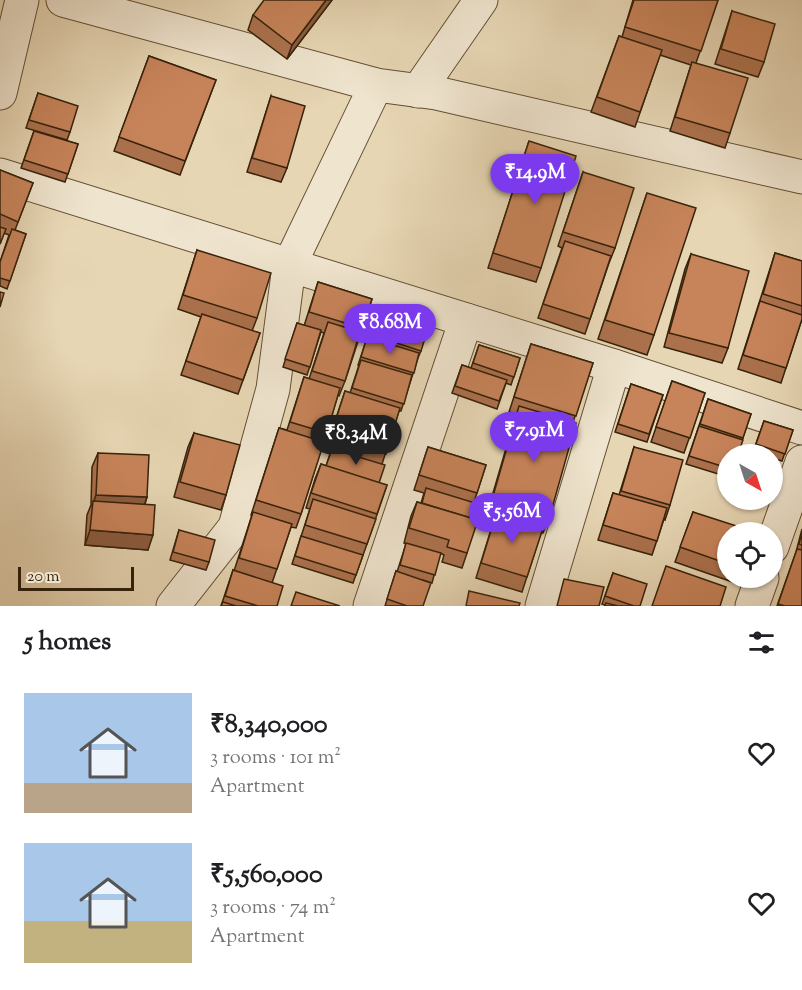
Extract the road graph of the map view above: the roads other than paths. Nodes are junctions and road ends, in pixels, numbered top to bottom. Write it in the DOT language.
graph roads {
  1 [pos="22,0"];
  2 [pos="481,0"];
  3 [pos="67,1"];
  4 [pos="376,85"];
  5 [pos="418,91"];
  6 [pos="0,93"];
  7 [pos="0,175"];
  8 [pos="802,177"];
  9 [pos="290,266"];
  10 [pos="466,320"];
  11 [pos="614,366"];
  12 [pos="802,428"];
  13 [pos="802,462"];
  14 [pos="781,522"];
  15 [pos="758,588"];
  16 [pos="173,606"];
  17 [pos="370,606"];
  18 [pos="542,606"];
  19 [pos="752,606"];
  1 -- 6 [label="street"];
  2 -- 5 [label="street"];
  3 -- 4 [label="street"];
  4 -- 5 [label="street"];
  4 -- 9 [label="street"];
  5 -- 8 [label="street"];
  7 -- 9 [label="street"];
  9 -- 10 [label="street"];
  9 -- 16 [label="street"];
  10 -- 11 [label="street"];
  10 -- 17 [label="street"];
  11 -- 12 [label="street"];
  11 -- 18 [label="street"];
  13 -- 14 [label="street"];
  15 -- 19 [label="street"];
}
